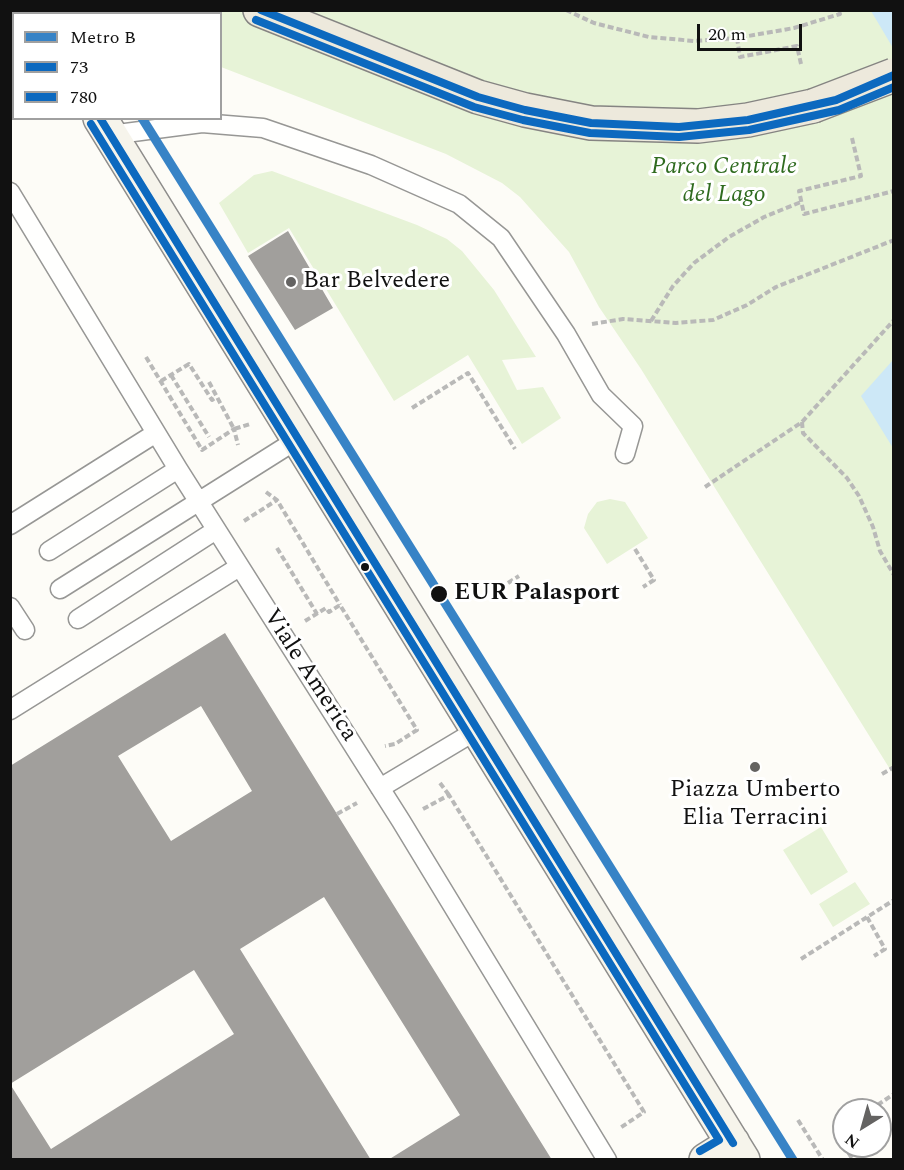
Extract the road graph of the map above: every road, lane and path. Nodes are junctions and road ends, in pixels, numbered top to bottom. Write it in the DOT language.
graph roads {
  1 [pos="260,10"];
  2 [pos="566,10"];
  3 [pos="839,12"];
  4 [pos="737,38"];
  5 [pos="801,64"];
  6 [pos="894,75"];
  7 [pos="105,127"];
  8 [pos="852,138"];
  9 [pos="894,191"];
  10 [pos="10,192"];
  11 [pos="801,202"];
  12 [pos="894,240"];
  13 [pos="894,320"];
  14 [pos="651,321"];
  15 [pos="566,334"];
  16 [pos="146,357"];
  17 [pos="171,375"];
  18 [pos="161,381"];
  19 [pos="209,382"];
  20 [pos="215,398"];
  21 [pos="412,408"];
  22 [pos="802,422"];
  23 [pos="250,424"];
  24 [pos="234,429"];
  25 [pos="156,433"];
  26 [pos="209,437"];
  27 [pos="298,439"];
  28 [pos="238,445"];
  29 [pos="515,448"];
  30 [pos="625,454"];
  31 [pos="178,469"];
  32 [pos="705,487"];
  33 [pos="266,492"];
  34 [pos="277,500"];
  35 [pos="198,501"];
  36 [pos="242,522"];
  37 [pos="10,525"];
  38 [pos="216,530"];
  39 [pos="277,548"];
  40 [pos="635,549"];
  41 [pos="49,551"];
  42 [pos="239,567"];
  43 [pos="894,575"];
  44 [pos="519,576"];
  45 [pos="508,583"];
  46 [pos="643,587"];
  47 [pos="60,588"];
  48 [pos="340,605"];
  49 [pos="10,607"];
  50 [pos="297,612"];
  51 [pos="317,614"];
  52 [pos="78,619"];
  53 [pos="25,630"];
  54 [pos="10,710"];
  55 [pos="477,730"];
  56 [pos="383,746"];
  57 [pos="894,767"];
  58 [pos="882,774"];
  59 [pos="437,779"];
  60 [pos="380,788"];
  61 [pos="449,795"];
  62 [pos="422,810"];
  63 [pos="894,900"];
  64 [pos="867,917"];
  65 [pos="874,956"];
  66 [pos="801,959"];
  67 [pos="798,1120"];
  68 [pos="611,1134"];
  69 [pos="728,1154"];
  70 [pos="607,1160"];
  71 [pos="823,1160"];
  1 -- 6 [label="main road, bridge"];
  2 -- 4 [label="path"];
  3 -- 4 [label="path"];
  4 -- 5 [label="path"];
  7 -- 15 [label="lane"];
  7 -- 27 [label="street"];
  8 -- 11 [label="path"];
  9 -- 11 [label="path"];
  10 -- 25 [label="lane, Viale America"];
  11 -- 14 [label="path"];
  12 -- 14 [label="path"];
  13 -- 22 [label="path"];
  14 -- 15 [label="path"];
  15 -- 30 [label="lane"];
  16 -- 18 [label="path"];
  17 -- 18 [label="path"];
  17 -- 20 [label="path"];
  17 -- 26 [label="path"];
  18 -- 24 [label="path"];
  19 -- 20 [label="path"];
  20 -- 24 [label="path"];
  21 -- 29 [label="path"];
  22 -- 32 [label="path"];
  22 -- 43 [label="path"];
  23 -- 24 [label="path"];
  24 -- 28 [label="path"];
  25 -- 31 [label="lane, Viale America"];
  25 -- 37 [label="lane"];
  27 -- 35 [label="lane"];
  27 -- 55 [label="street"];
  31 -- 35 [label="lane, Viale America"];
  31 -- 41 [label="lane"];
  33 -- 34 [label="path"];
  34 -- 36 [label="path"];
  34 -- 48 [label="path"];
  35 -- 38 [label="lane, Viale America"];
  35 -- 47 [label="lane"];
  38 -- 42 [label="lane, Viale America"];
  38 -- 52 [label="lane"];
  39 -- 51 [label="path"];
  40 -- 46 [label="path"];
  42 -- 54 [label="lane"];
  42 -- 60 [label="lane, Viale America"];
  44 -- 45 [label="path"];
  48 -- 51 [label="path"];
  48 -- 56 [label="path"];
  49 -- 53 [label="lane"];
  50 -- 51 [label="path"];
  55 -- 60 [label="lane"];
  55 -- 69 [label="street"];
  57 -- 58 [label="path"];
  59 -- 61 [label="path"];
  60 -- 70 [label="lane, Viale America"];
  61 -- 62 [label="path"];
  61 -- 68 [label="path"];
  63 -- 64 [label="path"];
  64 -- 65 [label="path"];
  64 -- 66 [label="path"];
  67 -- 71 [label="path"];
}
